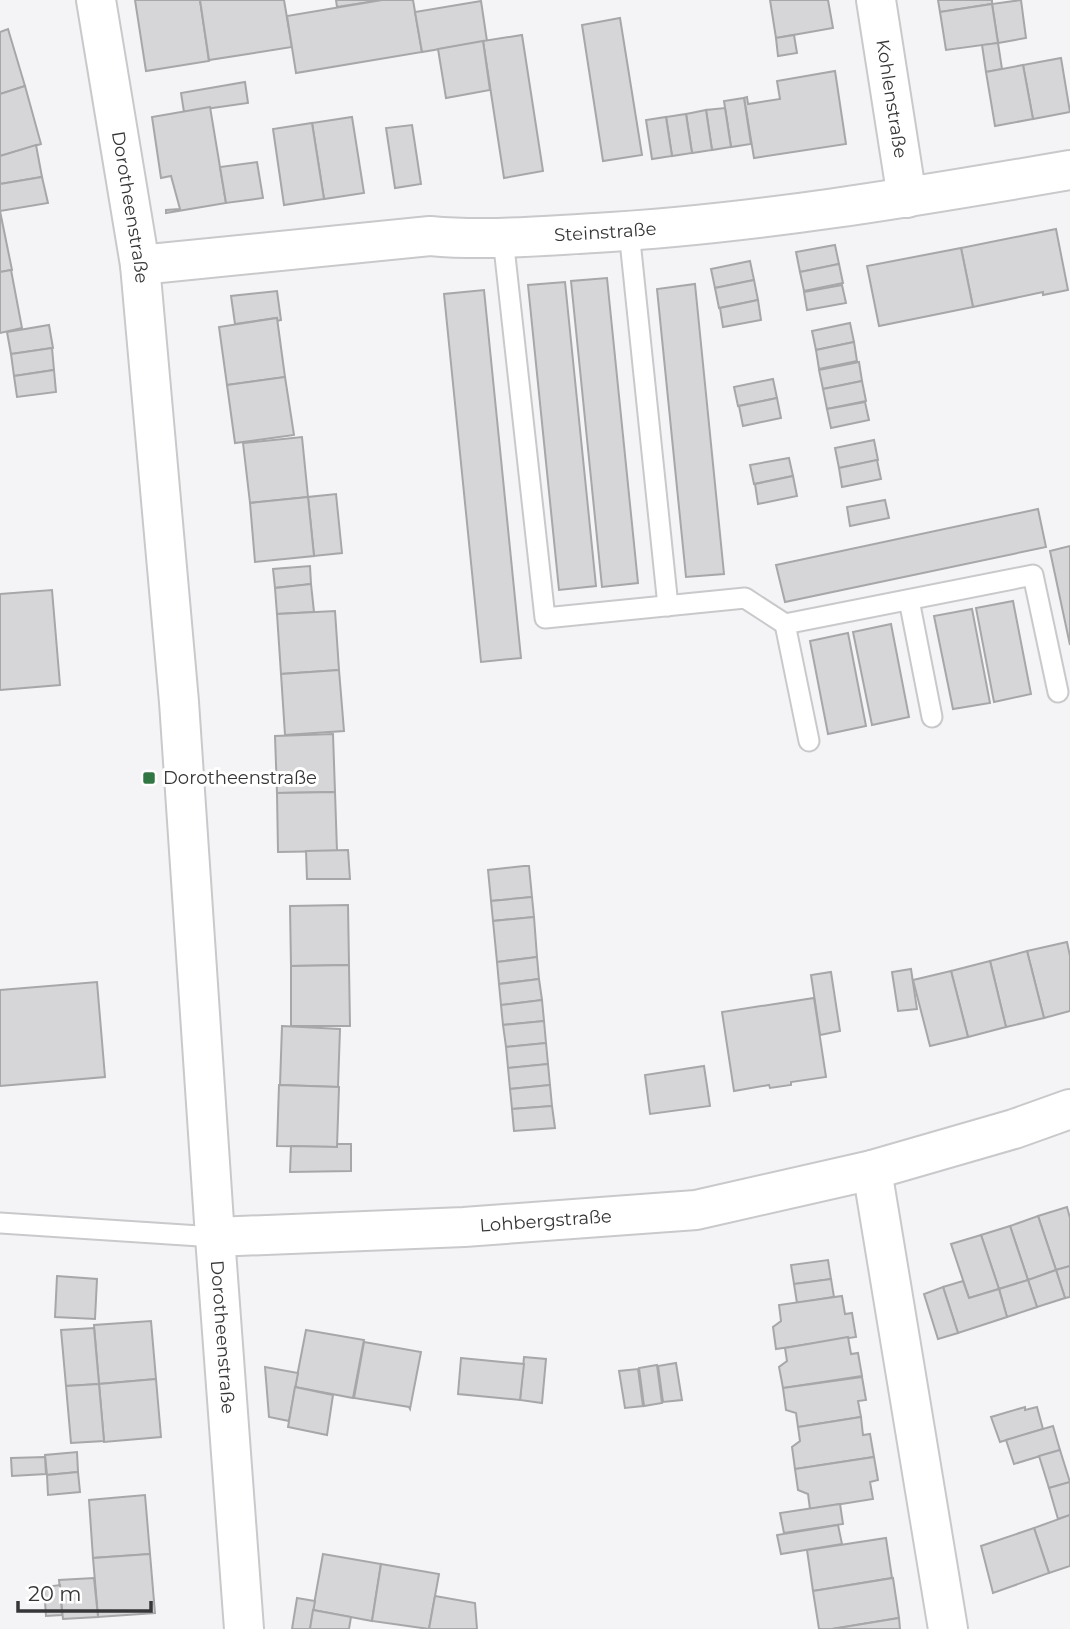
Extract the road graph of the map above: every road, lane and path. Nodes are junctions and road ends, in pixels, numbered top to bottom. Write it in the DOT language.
graph roads {
  1 [pos="96,0"];
  2 [pos="876,0"];
  3 [pos="1070,170"];
  4 [pos="907,198"];
  5 [pos="629,231"];
  6 [pos="503,239"];
  7 [pos="140,265"];
  8 [pos="909,600"];
  9 [pos="668,606"];
  10 [pos="785,624"];
  11 [pos="1058,692"];
  12 [pos="932,717"];
  13 [pos="809,741"];
  14 [pos="1070,1109"];
  15 [pos="872,1170"];
  16 [pos="0,1223"];
  17 [pos="215,1237"];
  18 [pos="244,1629"];
  19 [pos="948,1629"];
  1 -- 7 [label="street, Dorotheenstraße"];
  2 -- 4 [label="street, Kohlenstraße"];
  3 -- 4 [label="street, Steinstraße"];
  4 -- 5 [label="street, Steinstraße"];
  5 -- 6 [label="street, Steinstraße"];
  5 -- 9 [label="lane"];
  6 -- 7 [label="street, Steinstraße"];
  6 -- 9 [label="lane"];
  7 -- 17 [label="street, Dorotheenstraße"];
  8 -- 10 [label="lane"];
  8 -- 11 [label="lane"];
  8 -- 12 [label="lane"];
  9 -- 10 [label="lane"];
  10 -- 13 [label="lane"];
  14 -- 15 [label="street, Lohbergstraße"];
  15 -- 17 [label="street, Lohbergstraße"];
  15 -- 19 [label="street"];
  16 -- 17 [label="lane"];
  17 -- 18 [label="street, Dorotheenstraße"];
}
